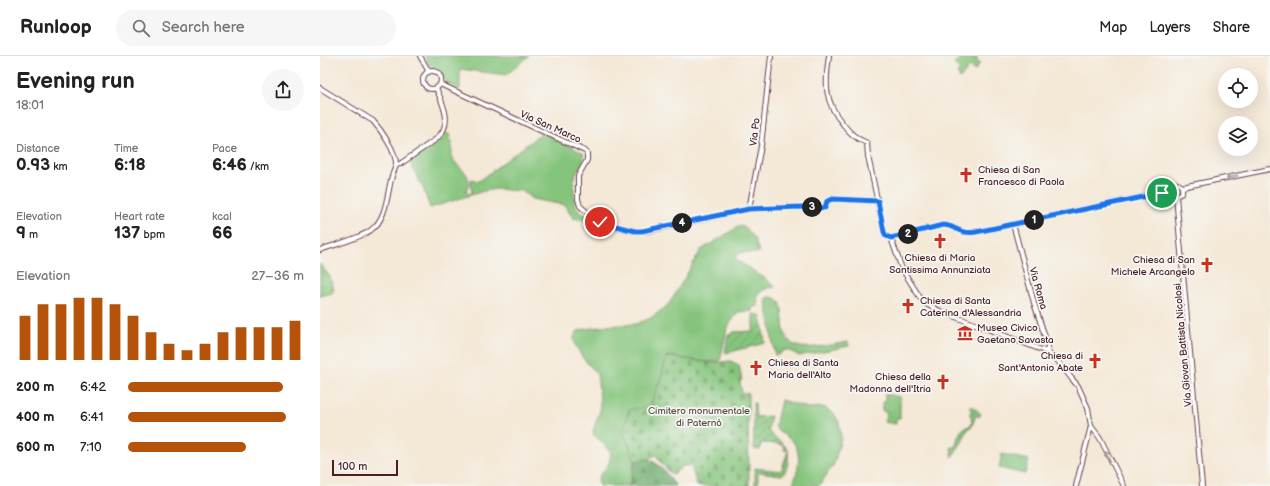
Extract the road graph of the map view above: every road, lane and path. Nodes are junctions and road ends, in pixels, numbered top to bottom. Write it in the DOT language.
graph roads {
  1 [pos="420,56"];
  2 [pos="771,56"];
  3 [pos="829,56"];
  4 [pos="429,72"];
  5 [pos="440,84"];
  6 [pos="320,88"];
  7 [pos="436,88"];
  8 [pos="396,165"];
  9 [pos="1270,169"];
  10 [pos="1182,187"];
  11 [pos="1170,191"];
  12 [pos="1176,196"];
  13 [pos="878,201"];
  14 [pos="749,209"];
  15 [pos="1014,224"];
  16 [pos="891,238"];
  17 [pos="320,250"];
  18 [pos="1047,352"];
  19 [pos="1091,426"];
  20 [pos="1098,435"];
  21 [pos="1090,437"];
  22 [pos="1076,486"];
  23 [pos="1124,486"];
  24 [pos="1202,486"];
  1 -- 4 [label="street"];
  2 -- 14 [label="street, Via Po"];
  3 -- 13 [label="street"];
  4 -- 5 [label="street"];
  4 -- 7 [label="street"];
  5 -- 7 [label="street"];
  5 -- 14 [label="street, Via San Marco"];
  6 -- 8 [label="street"];
  7 -- 8 [label="street"];
  8 -- 17 [label="street"];
  9 -- 10 [label="street, one-way"];
  10 -- 11 [label="street"];
  10 -- 12 [label="street"];
  11 -- 12 [label="street"];
  11 -- 15 [label="street"];
  12 -- 24 [label="street, Via Giovan Battista Nicolosi"];
  13 -- 14 [label="street, Via San Marco"];
  13 -- 16 [label="street"];
  15 -- 16 [label="street"];
  15 -- 18 [label="street, Via Roma"];
  16 -- 18 [label="street"];
  18 -- 19 [label="street"];
  19 -- 20 [label="street"];
  19 -- 21 [label="street"];
  20 -- 21 [label="street"];
  23 -- 20 [label="street, one-way"];
  21 -- 22 [label="street"];
}
